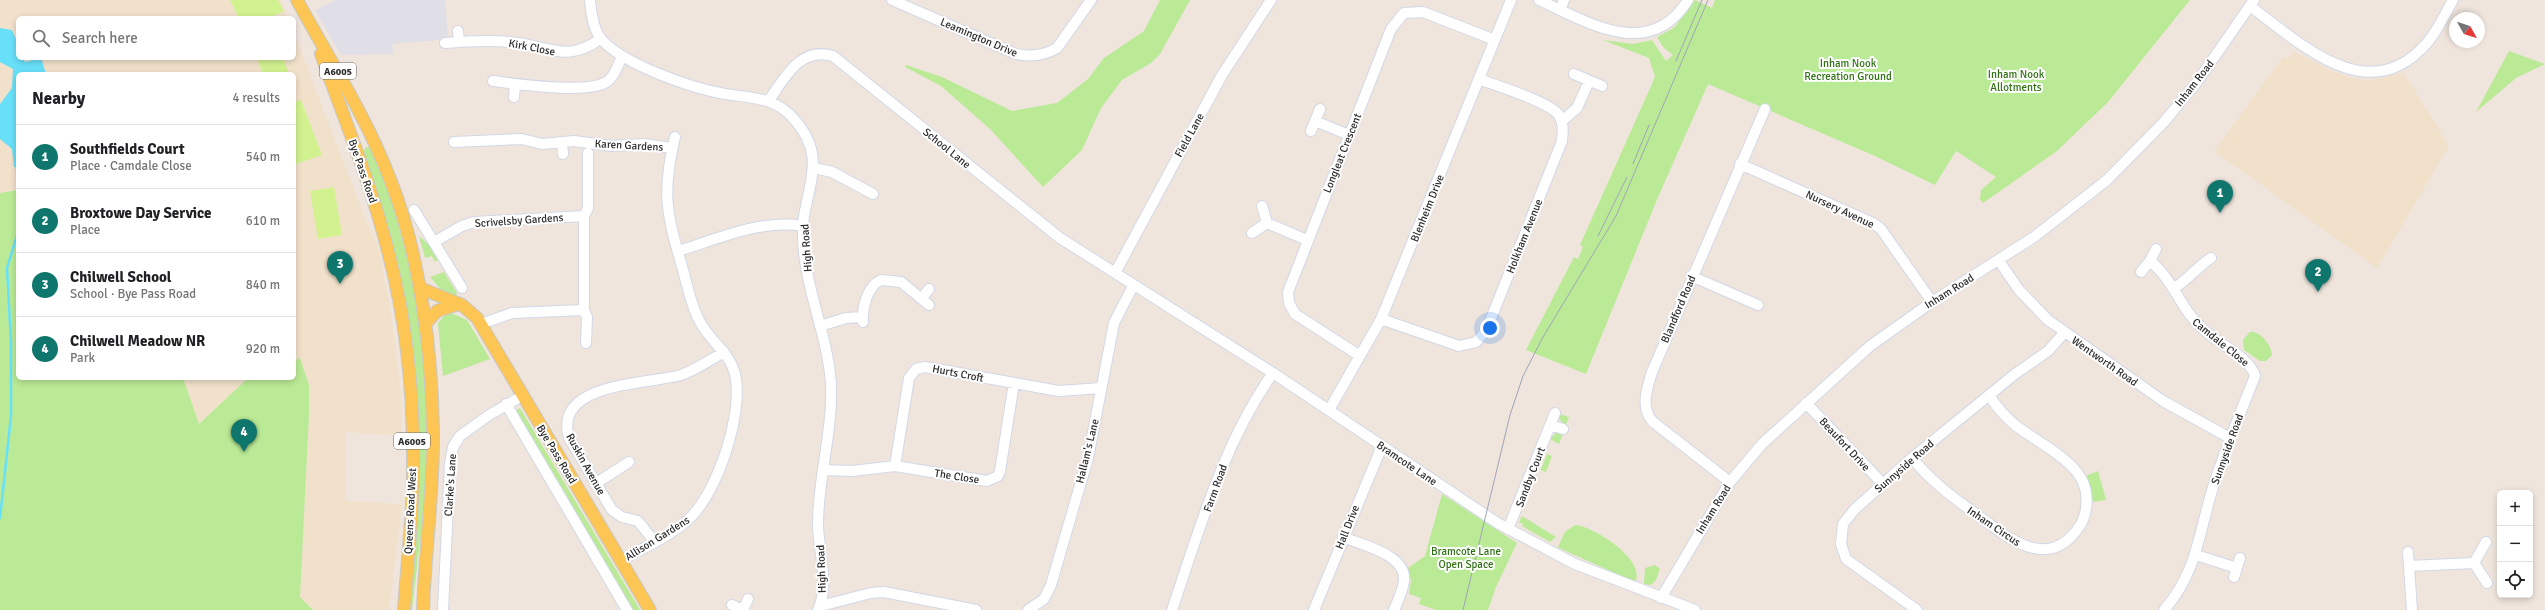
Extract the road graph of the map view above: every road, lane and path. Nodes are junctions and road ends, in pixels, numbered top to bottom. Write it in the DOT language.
graph roads {
  1 [pos="297,0"];
  2 [pos="590,0"];
  3 [pos="894,0"];
  4 [pos="1092,0"];
  5 [pos="1271,0"];
  6 [pos="1511,0"];
  7 [pos="1539,0"];
  8 [pos="1564,0"];
  9 [pos="1688,0"];
  10 [pos="2453,0"];
  11 [pos="2252,3"];
  12 [pos="1560,10"];
  13 [pos="313,29"];
  14 [pos="458,31"];
  15 [pos="600,38"];
  16 [pos="1495,40"];
  17 [pos="459,42"];
  18 [pos="445,43"];
  19 [pos="622,57"];
  20 [pos="1574,74"];
  21 [pos="1479,78"];
  22 [pos="493,81"];
  23 [pos="1589,81"];
  24 [pos="515,84"];
  25 [pos="1602,86"];
  26 [pos="514,97"];
  27 [pos="769,100"];
  28 [pos="1320,109"];
  29 [pos="1765,109"];
  30 [pos="1562,121"];
  31 [pos="1349,135"];
  32 [pos="675,137"];
  33 [pos="454,142"];
  34 [pos="562,143"];
  35 [pos="672,148"];
  36 [pos="588,153"];
  37 [pos="563,154"];
  38 [pos="1740,164"];
  39 [pos="814,168"];
  40 [pos="873,194"];
  41 [pos="1262,206"];
  42 [pos="414,210"];
  43 [pos="584,216"];
  44 [pos="1267,223"];
  45 [pos="803,226"];
  46 [pos="1252,233"];
  47 [pos="1307,240"];
  48 [pos="434,242"];
  49 [pos="2156,249"];
  50 [pos="678,251"];
  51 [pos="2211,258"];
  52 [pos="1999,261"];
  53 [pos="2150,261"];
  54 [pos="2141,272"];
  55 [pos="1115,273"];
  56 [pos="1692,276"];
  57 [pos="1133,286"];
  58 [pos="420,288"];
  59 [pos="462,288"];
  60 [pos="2174,288"];
  61 [pos="929,289"];
  62 [pos="1932,302"];
  63 [pos="458,304"];
  64 [pos="1758,305"];
  65 [pos="584,310"];
  66 [pos="401,317"];
  67 [pos="1382,319"];
  68 [pos="425,324"];
  69 [pos="481,324"];
  70 [pos="820,326"];
  71 [pos="2065,332"];
  72 [pos="586,343"];
  73 [pos="724,352"];
  74 [pos="1360,356"];
  75 [pos="1273,373"];
  76 [pos="2255,376"];
  77 [pos="1014,383"];
  78 [pos="1101,388"];
  79 [pos="1989,395"];
  80 [pos="522,396"];
  81 [pos="1806,403"];
  82 [pos="506,404"];
  83 [pos="1329,410"];
  84 [pos="1555,413"];
  85 [pos="1550,425"];
  86 [pos="1563,429"];
  87 [pos="2230,438"];
  88 [pos="1382,446"];
  89 [pos="1912,458"];
  90 [pos="629,462"];
  91 [pos="895,466"];
  92 [pos="823,470"];
  93 [pos="1730,482"];
  94 [pos="595,484"];
  95 [pos="1883,484"];
  96 [pos="1508,529"];
  97 [pos="1343,537"];
  98 [pos="654,541"];
  99 [pos="2486,542"];
  100 [pos="2408,552"];
  101 [pos="2196,555"];
  102 [pos="620,561"];
  103 [pos="2474,562"];
  104 [pos="2409,566"];
  105 [pos="2237,567"];
  106 [pos="2487,582"];
  107 [pos="1661,598"];
  108 [pos="748,599"];
  109 [pos="732,605"];
  110 [pos="819,608"];
  111 [pos="404,610"];
  112 [pos="423,610"];
  113 [pos="442,610"];
  114 [pos="628,610"];
  115 [pos="650,610"];
  116 [pos="743,610"];
  117 [pos="976,610"];
  118 [pos="1028,610"];
  119 [pos="1172,610"];
  120 [pos="1314,610"];
  121 [pos="1394,610"];
  122 [pos="1695,610"];
  123 [pos="1917,610"];
  124 [pos="2164,610"];
  125 [pos="2412,610"];
  1 -- 13 [label="main road, Bye Pass Road / A6005"];
  2 -- 15 [label="street, High Road"];
  3 -- 4 [label="street, Leamington Drive"];
  5 -- 55 [label="street, Field Lane"];
  6 -- 16 [label="street, Blenheim Drive"];
  7 -- 12 [label="street"];
  8 -- 12 [label="street"];
  9 -- 12 [label="street"];
  10 -- 11 [label="street"];
  11 -- 52 [label="street, Inham Road"];
  13 -- 58 [label="main road, Bye Pass Road / A6005"];
  13 -- 66 [label="main road, Bye Pass Road / A6005"];
  14 -- 17 [label="street"];
  15 -- 17 [label="street, Kirk Close"];
  15 -- 19 [label="street, High Road"];
  16 -- 21 [label="street, Blenheim Drive"];
  16 -- 31 [label="street, Longleat Crescent"];
  17 -- 18 [label="street, Kirk Close"];
  19 -- 24 [label="street"];
  19 -- 27 [label="street, High Road"];
  20 -- 23 [label="street"];
  21 -- 30 [label="street"];
  21 -- 67 [label="street, Blenheim Drive"];
  22 -- 24 [label="street"];
  23 -- 25 [label="street"];
  23 -- 30 [label="street"];
  24 -- 26 [label="street"];
  27 -- 39 [label="street, High Road"];
  27 -- 55 [label="street, School Lane"];
  28 -- 31 [label="street"];
  29 -- 38 [label="street, Blandford Road"];
  30 -- 67 [label="street, Holkham Avenue"];
  31 -- 47 [label="street, Longleat Crescent"];
  32 -- 35 [label="street, Allison Gardens"];
  33 -- 34 [label="street, Karen Gardens"];
  34 -- 35 [label="street, Karen Gardens"];
  34 -- 37 [label="street"];
  35 -- 50 [label="street, Allison Gardens"];
  36 -- 43 [label="street"];
  38 -- 56 [label="street, Blandford Road"];
  38 -- 62 [label="street, Nursery Avenue"];
  39 -- 40 [label="street"];
  39 -- 45 [label="street, High Road"];
  41 -- 44 [label="street"];
  42 -- 48 [label="street"];
  43 -- 48 [label="street, Scrivelsby Gardens"];
  43 -- 65 [label="street"];
  44 -- 46 [label="street"];
  44 -- 47 [label="street"];
  45 -- 50 [label="street"];
  45 -- 70 [label="street, High Road"];
  47 -- 74 [label="street, Longleat Crescent"];
  48 -- 59 [label="street"];
  49 -- 53 [label="street"];
  50 -- 73 [label="street, Allison Gardens"];
  51 -- 60 [label="street"];
  52 -- 62 [label="street, Inham Road"];
  52 -- 71 [label="street, Wentworth Road"];
  53 -- 54 [label="street"];
  53 -- 60 [label="street, Camdale Close"];
  55 -- 57 [label="street, School Lane"];
  56 -- 64 [label="street"];
  56 -- 93 [label="street, Blandford Road"];
  57 -- 75 [label="street, Bramcote Lane"];
  57 -- 78 [label="street, Hallam's Lane"];
  58 -- 63 [label="main road, Bye Pass Road"];
  58 -- 68 [label="main road, Bye Pass Road / A6005"];
  60 -- 76 [label="street, Camdale Close"];
  61 -- 70 [label="street"];
  62 -- 81 [label="street, Inham Road"];
  63 -- 68 [label="main road"];
  63 -- 69 [label="main road, Bye Pass Road"];
  65 -- 69 [label="street"];
  65 -- 72 [label="street"];
  66 -- 111 [label="main road, Queens Road West / A6005"];
  67 -- 74 [label="street, Blenheim Drive"];
  68 -- 112 [label="main road, Queens Road West / A6005"];
  69 -- 80 [label="main road, Bye Pass Road"];
  70 -- 92 [label="street, High Road"];
  71 -- 79 [label="street, Sunnyside Road"];
  71 -- 87 [label="street, Wentworth Road"];
  73 -- 94 [label="street, Ruskin Avenue"];
  73 -- 98 [label="street, Allison Gardens"];
  74 -- 83 [label="street, Blenheim Drive"];
  75 -- 83 [label="street, Bramcote Lane"];
  75 -- 119 [label="street, Farm Road"];
  76 -- 87 [label="street, Sunnyside Road"];
  77 -- 78 [label="street, Hurts Croft"];
  77 -- 91 [label="street, The Close"];
  77 -- 91 [label="street, Hurts Croft"];
  78 -- 118 [label="street, Hallam's Lane"];
  79 -- 89 [label="street, Sunnyside Road"];
  79 -- 89 [label="street, Inham Circus"];
  80 -- 82 [label="street, Clarke's Lane"];
  80 -- 102 [label="main road, Bye Pass Road"];
  81 -- 93 [label="street, Inham Road"];
  81 -- 95 [label="street, Beaufort Drive"];
  82 -- 113 [label="street, Clarke's Lane"];
  82 -- 114 [label="street, Bye Pass Road"];
  83 -- 88 [label="street, Bramcote Lane"];
  84 -- 85 [label="street, Sandby Court"];
  85 -- 86 [label="street"];
  85 -- 96 [label="street, Sandby Court"];
  87 -- 101 [label="street, Sunnyside Road"];
  88 -- 96 [label="street, Bramcote Lane"];
  88 -- 97 [label="street, Hall Drive"];
  89 -- 95 [label="street, Sunnyside Road"];
  90 -- 94 [label="street"];
  91 -- 92 [label="street, The Close"];
  92 -- 110 [label="street, High Road"];
  93 -- 107 [label="street, Inham Road"];
  94 -- 98 [label="street, Ruskin Avenue"];
  95 -- 123 [label="street, Sunnyside Road"];
  96 -- 107 [label="street, Bramcote Lane"];
  97 -- 120 [label="street, Hall Drive"];
  97 -- 121 [label="street"];
  98 -- 102 [label="street, Allison Gardens"];
  99 -- 103 [label="street"];
  100 -- 104 [label="street"];
  101 -- 105 [label="street"];
  101 -- 124 [label="street, Sunnyside Road"];
  102 -- 115 [label="main road, Bye Pass Road"];
  103 -- 104 [label="street"];
  103 -- 106 [label="street"];
  104 -- 125 [label="street"];
  107 -- 122 [label="street, Bramcote Lane"];
  108 -- 116 [label="street"];
  109 -- 116 [label="street"];
  110 -- 117 [label="street"];
}
